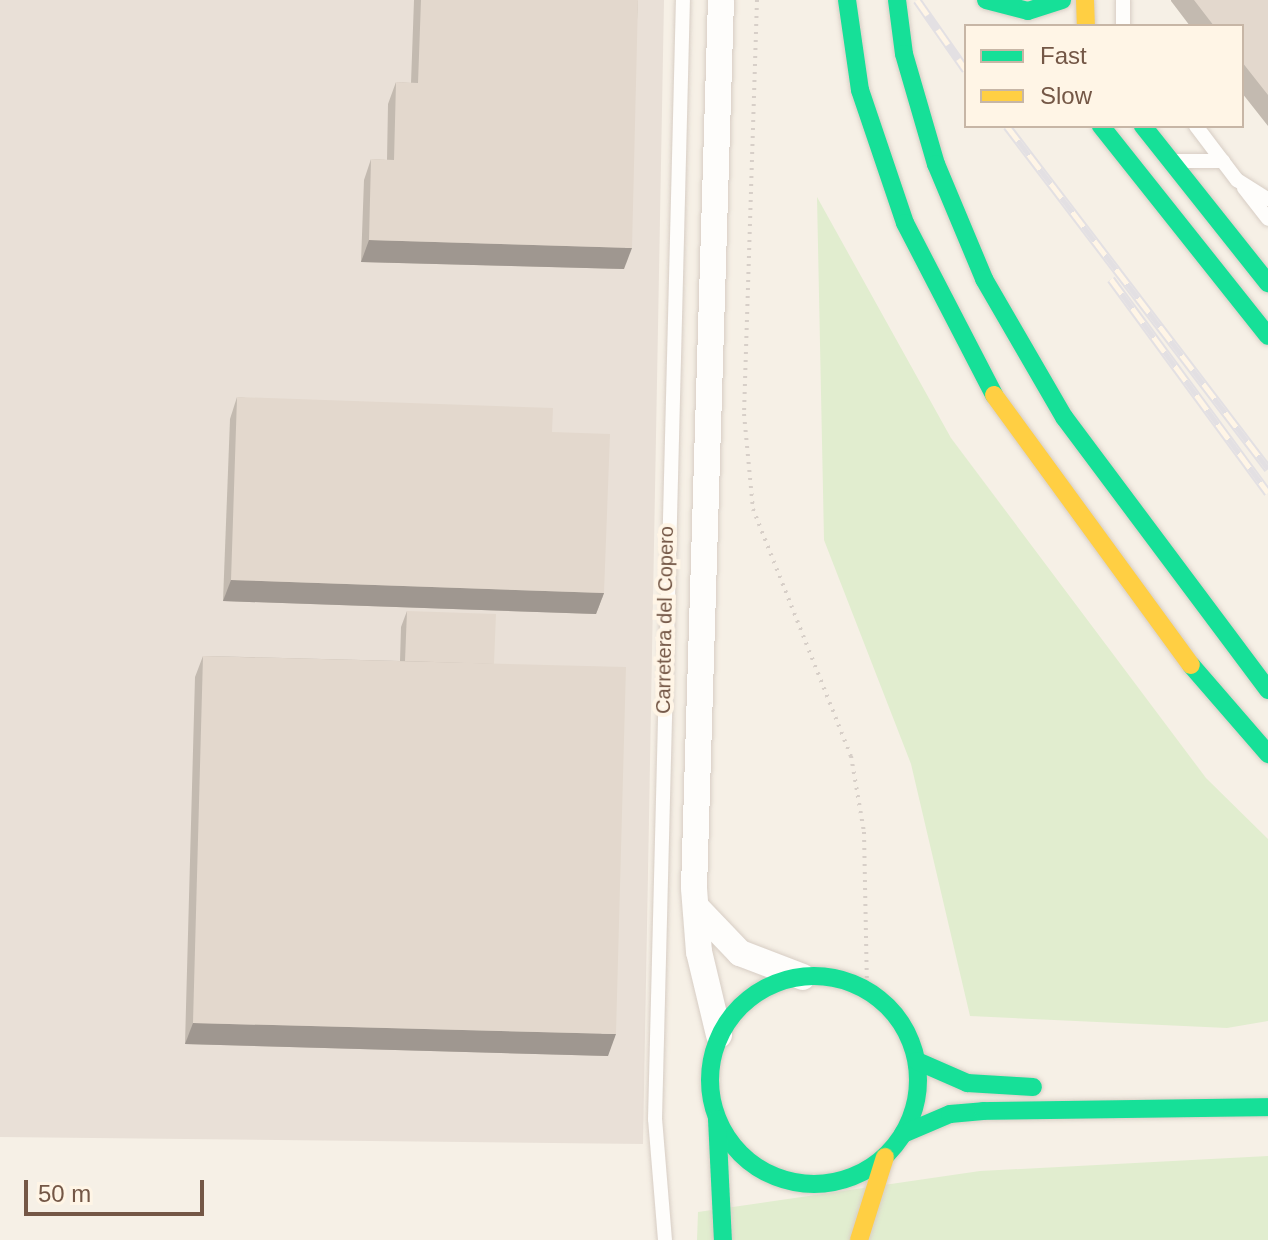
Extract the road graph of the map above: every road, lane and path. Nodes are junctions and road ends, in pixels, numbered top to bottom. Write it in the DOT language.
graph roads {
  1 [pos="683,0"];
  2 [pos="721,0"];
  3 [pos="757,0"];
  4 [pos="847,0"];
  5 [pos="897,0"];
  6 [pos="986,0"];
  7 [pos="1062,0"];
  8 [pos="1085,0"];
  9 [pos="1123,0"];
  10 [pos="1005,8"];
  11 [pos="1023,24"];
  12 [pos="1086,24"];
  13 [pos="1123,24"];
  14 [pos="1103,128"];
  15 [pos="1144,128"];
  16 [pos="1198,128"];
  17 [pos="1169,161"];
  18 [pos="1223,161"];
  19 [pos="1237,180"];
  20 [pos="1268,199"];
  21 [pos="1268,219"];
  22 [pos="1268,283"];
  23 [pos="1268,336"];
  24 [pos="1268,690"];
  25 [pos="1268,754"];
  26 [pos="696,906"];
  27 [pos="803,977"];
  28 [pos="867,991"];
  29 [pos="719,1035"];
  30 [pos="917,1061"];
  31 [pos="1252,1085"];
  32 [pos="1268,1107"];
  33 [pos="717,1119"];
  34 [pos="903,1134"];
  35 [pos="885,1157"];
  36 [pos="665,1240"];
  37 [pos="723,1240"];
  38 [pos="859,1240"];
  1 -- 36 [label="lane, Carretera del Copero"];
  2 -- 26 [label="street"];
  3 -- 28 [label="path"];
  4 -- 25 [label="main road"];
  5 -- 24 [label="main road"];
  6 -- 10 [label="main road"];
  7 -- 10 [label="main road"];
  8 -- 12 [label="main road"];
  9 -- 13 [label="lane"];
  10 -- 11 [label="main road"];
  14 -- 23 [label="main road"];
  15 -- 17 [label="main road"];
  16 -- 18 [label="lane"];
  17 -- 18 [label="lane"];
  17 -- 22 [label="main road"];
  18 -- 19 [label="lane"];
  19 -- 20 [label="lane"];
  19 -- 21 [label="lane"];
  26 -- 27 [label="street"];
  26 -- 29 [label="street"];
  27 -- 28 [label="main road"];
  27 -- 29 [label="main road"];
  28 -- 30 [label="main road"];
  29 -- 33 [label="main road"];
  30 -- 31 [label="main road"];
  30 -- 34 [label="main road"];
  32 -- 34 [label="main road"];
  33 -- 35 [label="main road"];
  33 -- 37 [label="main road"];
  34 -- 35 [label="main road"];
  35 -- 38 [label="main road"];
}
